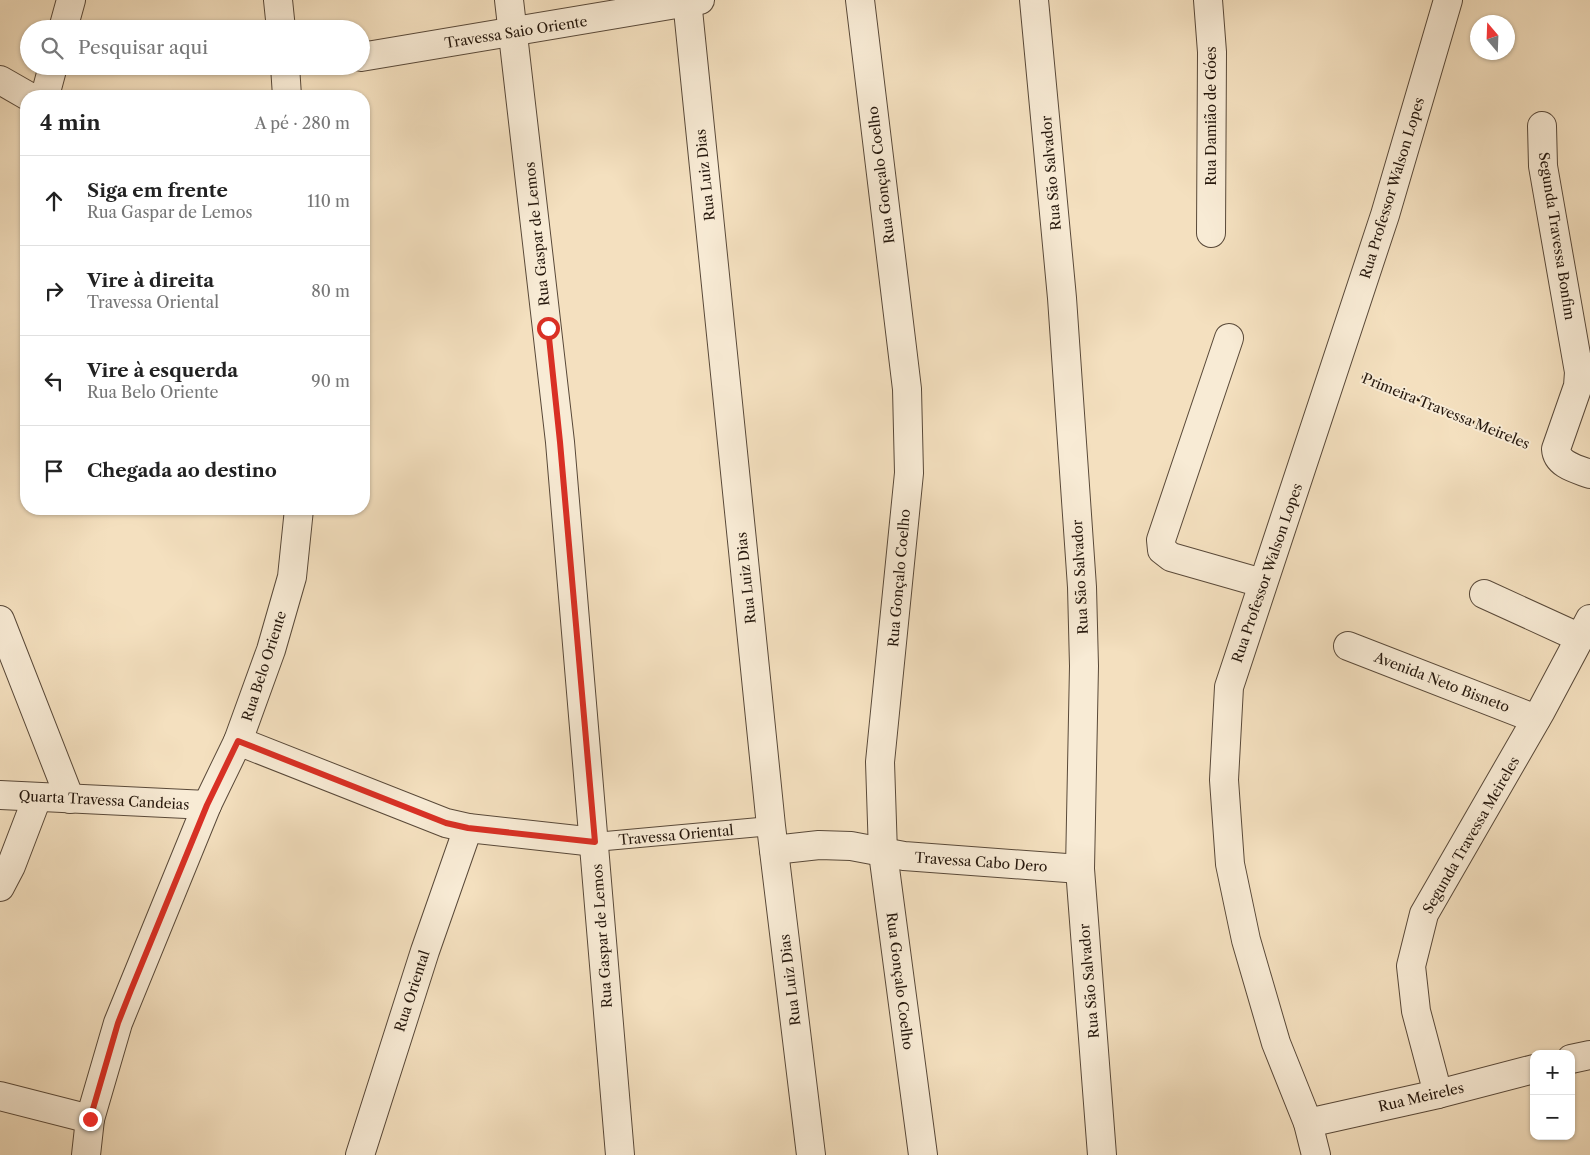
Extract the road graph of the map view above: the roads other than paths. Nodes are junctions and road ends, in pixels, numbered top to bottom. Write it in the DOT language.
graph roads {
  1 [pos="71,0"];
  2 [pos="278,0"];
  3 [pos="509,0"];
  4 [pos="860,0"];
  5 [pos="1034,0"];
  6 [pos="1208,0"];
  7 [pos="1448,0"];
  8 [pos="691,1"];
  9 [pos="65,20"];
  10 [pos="280,20"];
  11 [pos="514,32"];
  12 [pos="370,56"];
  13 [pos="51,75"];
  14 [pos="291,75"];
  15 [pos="47,90"];
  16 [pos="288,90"];
  17 [pos="1542,126"];
  18 [pos="1211,233"];
  19 [pos="1229,338"];
  20 [pos="1590,474"];
  21 [pos="298,515"];
  22 [pos="1262,583"];
  23 [pos="1484,594"];
  24 [pos="0,620"];
  25 [pos="1584,628"];
  26 [pos="1348,646"];
  27 [pos="1536,719"];
  28 [pos="238,741"];
  29 [pos="0,796"];
  30 [pos="37,798"];
  31 [pos="70,799"];
  32 [pos="207,805"];
  33 [pos="468,828"];
  34 [pos="773,838"];
  35 [pos="595,842"];
  36 [pos="884,853"];
  37 [pos="1080,869"];
  38 [pos="0,887"];
  39 [pos="1590,1054"];
  40 [pos="1575,1058"];
  41 [pos="1530,1070"];
  42 [pos="1438,1094"];
  43 [pos="0,1096"];
  44 [pos="90,1119"];
  45 [pos="1308,1123"];
  46 [pos="86,1155"];
  47 [pos="360,1155"];
  48 [pos="620,1155"];
  49 [pos="810,1155"];
  50 [pos="923,1155"];
  51 [pos="1102,1155"];
  52 [pos="1316,1155"];
  1 -- 9 [label="street"];
  2 -- 10 [label="street"];
  3 -- 11 [label="street, Rua Gaspar de Lemos"];
  4 -- 36 [label="street, Rua Gonçalo Coelho"];
  5 -- 37 [label="street, Rua São Salvador"];
  6 -- 18 [label="street, Rua Damião de Góes"];
  7 -- 22 [label="street, Rua Professor Walson Lopes"];
  8 -- 11 [label="street, Travessa Saio Oriente"];
  8 -- 34 [label="street, Rua Luiz Dias"];
  11 -- 12 [label="street, Travessa Saio Oriente"];
  11 -- 35 [label="street, Rua Gaspar de Lemos"];
  13 -- 15 [label="street"];
  14 -- 16 [label="street"];
  17 -- 20 [label="street, Segunda Travessa Bonfim"];
  19 -- 22 [label="street"];
  21 -- 28 [label="street, Rua Belo Oriente"];
  22 -- 45 [label="street, Rua Professor Walson Lopes"];
  23 -- 25 [label="street"];
  24 -- 31 [label="street"];
  25 -- 27 [label="street, Segunda Travessa Meireles"];
  26 -- 27 [label="street, Avenida Neto Bisneto"];
  27 -- 42 [label="street, Segunda Travessa Meireles"];
  28 -- 32 [label="street, Rua Belo Oriente"];
  28 -- 33 [label="street, Travessa Oriental"];
  29 -- 30 [label="street, Quarta Travessa Candeias"];
  30 -- 31 [label="street, Quarta Travessa Candeias"];
  30 -- 38 [label="street"];
  31 -- 32 [label="street, Quarta Travessa Candeias"];
  32 -- 44 [label="street, Rua Belo Oriente"];
  33 -- 35 [label="street, Travessa Oriental"];
  33 -- 47 [label="street, Rua Oriental"];
  34 -- 35 [label="lane, Travessa Oriental"];
  34 -- 36 [label="street, Travessa Oriental"];
  34 -- 49 [label="street, Rua Luiz Dias"];
  35 -- 48 [label="street, Rua Gaspar de Lemos"];
  36 -- 37 [label="street, Travessa Cabo Dero"];
  36 -- 50 [label="street, Rua Gonçalo Coelho"];
  37 -- 51 [label="street, Rua São Salvador"];
  39 -- 40 [label="street"];
  41 -- 42 [label="street, Rua Meireles"];
  42 -- 45 [label="street, Rua Meireles"];
  43 -- 44 [label="street"];
  44 -- 46 [label="street, Rua Belo Oriente"];
  45 -- 52 [label="street, Rua Professor Walson Lopes"];
}
